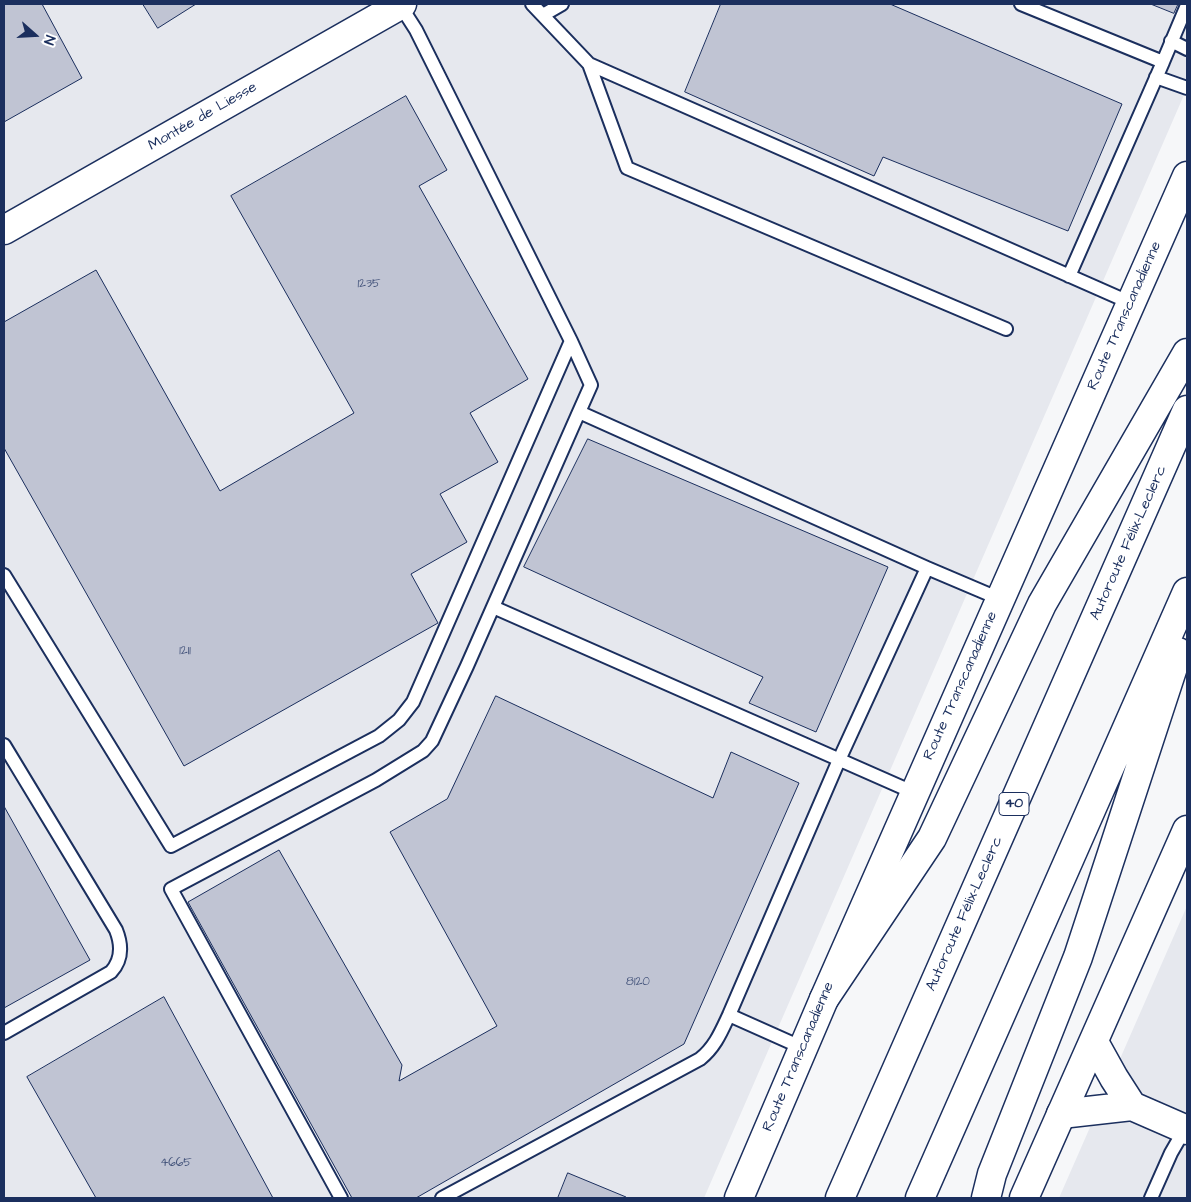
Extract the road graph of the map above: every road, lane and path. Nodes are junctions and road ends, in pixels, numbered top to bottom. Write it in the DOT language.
graph roads {
  1 [pos="401,4"];
  2 [pos="532,4"];
  3 [pos="562,4"];
  4 [pos="1022,4"];
  5 [pos="1187,5"];
  6 [pos="543,16"];
  7 [pos="1171,42"];
  8 [pos="1187,49"];
  9 [pos="1162,62"];
  10 [pos="589,64"];
  11 [pos="1156,77"];
  12 [pos="1187,88"];
  13 [pos="1187,176"];
  14 [pos="4,230"];
  15 [pos="1070,276"];
  16 [pos="1131,303"];
  17 [pos="1006,329"];
  18 [pos="571,340"];
  19 [pos="1187,353"];
  20 [pos="1187,410"];
  21 [pos="579,412"];
  22 [pos="927,568"];
  23 [pos="4,575"];
  24 [pos="1187,592"];
  25 [pos="1000,600"];
  26 [pos="493,607"];
  27 [pos="1187,624"];
  28 [pos="4,745"];
  29 [pos="839,760"];
  30 [pos="9,763"];
  31 [pos="915,793"];
  32 [pos="1187,830"];
  33 [pos="824,999"];
  34 [pos="729,1015"];
  35 [pos="4,1033"];
  36 [pos="1094,1042"];
  37 [pos="803,1048"];
  38 [pos="1132,1106"];
  39 [pos="1061,1114"];
  40 [pos="1186,1128"];
  41 [pos="341,1198"];
  42 [pos="442,1198"];
  43 [pos="739,1198"];
  44 [pos="840,1198"];
  45 [pos="920,1198"];
  46 [pos="986,1198"];
  47 [pos="1024,1198"];
  48 [pos="1151,1198"];
  1 -- 14 [label="main road, Montée de Liesse"];
  1 -- 18 [label="lane"];
  2 -- 6 [label="lane"];
  3 -- 6 [label="lane"];
  4 -- 9 [label="lane"];
  5 -- 7 [label="lane"];
  6 -- 10 [label="lane"];
  7 -- 8 [label="lane"];
  7 -- 9 [label="lane"];
  9 -- 11 [label="lane"];
  10 -- 15 [label="lane"];
  10 -- 17 [label="lane"];
  11 -- 12 [label="lane"];
  11 -- 15 [label="lane"];
  13 -- 16 [label="main road, Route Transcanadienne"];
  15 -- 16 [label="lane"];
  16 -- 25 [label="main road, Route Transcanadienne"];
  18 -- 21 [label="lane"];
  18 -- 23 [label="lane"];
  19 -- 33 [label="main road"];
  20 -- 44 [label="main road, Autoroute Félix-Leclerc / 40"];
  21 -- 22 [label="lane"];
  21 -- 26 [label="lane"];
  22 -- 25 [label="lane"];
  22 -- 29 [label="lane"];
  24 -- 45 [label="main road"];
  25 -- 31 [label="main road, Route Transcanadienne"];
  26 -- 29 [label="lane"];
  26 -- 41 [label="lane"];
  27 -- 46 [label="main road"];
  28 -- 30 [label="lane"];
  29 -- 31 [label="lane"];
  29 -- 34 [label="lane"];
  30 -- 35 [label="lane"];
  31 -- 33 [label="main road, Route Transcanadienne"];
  32 -- 36 [label="main road"];
  33 -- 37 [label="main road, Route Transcanadienne"];
  34 -- 37 [label="lane"];
  34 -- 42 [label="lane"];
  36 -- 38 [label="main road"];
  36 -- 39 [label="main road"];
  37 -- 43 [label="main road, Route Transcanadienne"];
  38 -- 39 [label="main road"];
  38 -- 40 [label="main road"];
  39 -- 47 [label="main road"];
  40 -- 48 [label="lane"];
}
